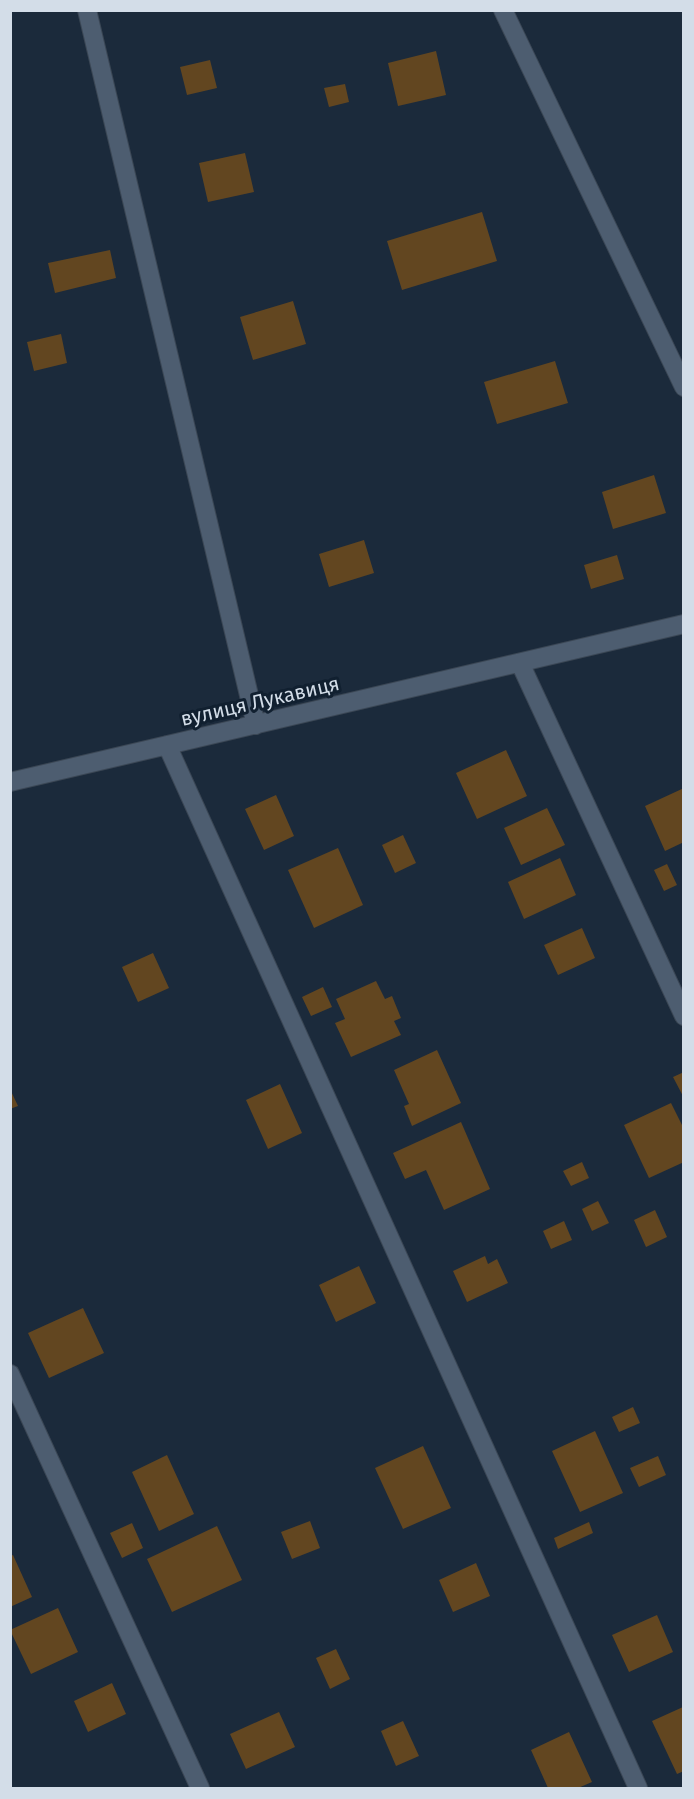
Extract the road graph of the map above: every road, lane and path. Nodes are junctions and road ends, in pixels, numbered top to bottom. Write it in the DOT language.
graph roads {
  1 [pos="87,10"];
  2 [pos="503,10"];
  3 [pos="684,387"];
  4 [pos="684,624"];
  5 [pos="520,663"];
  6 [pos="256,725"];
  7 [pos="167,746"];
  8 [pos="10,782"];
  9 [pos="684,1016"];
  10 [pos="10,1374"];
  11 [pos="200,1788"];
  12 [pos="638,1788"];
  1 -- 6 [label="street"];
  2 -- 3 [label="street"];
  4 -- 5 [label="street, вулиця Лукавиця"];
  5 -- 6 [label="street, вулиця Лукавиця"];
  5 -- 9 [label="street"];
  6 -- 7 [label="street, вулиця Лукавиця"];
  7 -- 8 [label="street, вулиця Лукавиця"];
  7 -- 12 [label="street"];
  10 -- 11 [label="street"];
}
